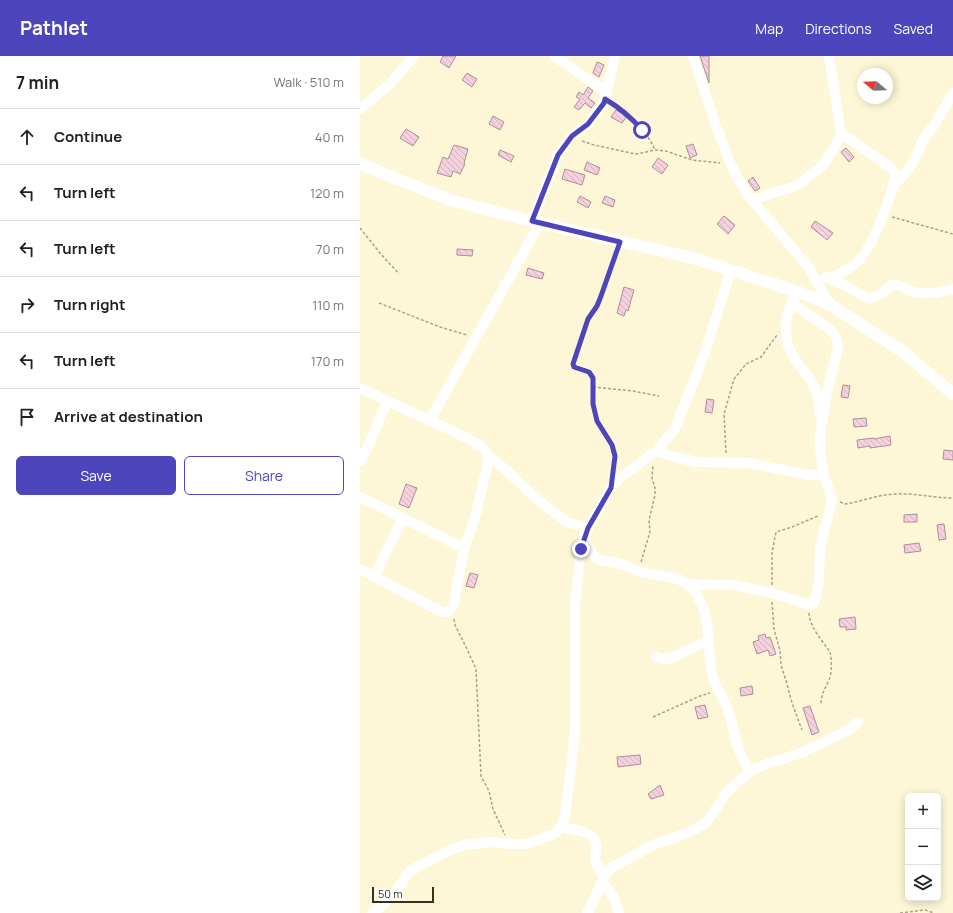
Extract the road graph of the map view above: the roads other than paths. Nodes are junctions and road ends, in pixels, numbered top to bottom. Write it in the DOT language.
graph roads {
  1 [pos="414,56"];
  2 [pos="554,56"];
  3 [pos="615,56"];
  4 [pos="693,56"];
  5 [pos="829,56"];
  6 [pos="953,92"];
  7 [pos="606,95"];
  8 [pos="360,109"];
  9 [pos="842,132"];
  10 [pos="360,163"];
  11 [pos="893,185"];
  12 [pos="752,200"];
  13 [pos="536,222"];
  14 [pos="731,270"];
  15 [pos="829,278"];
  16 [pos="816,280"];
  17 [pos="953,290"];
  18 [pos="795,297"];
  19 [pos="829,304"];
  20 [pos="360,388"];
  21 [pos="953,394"];
  22 [pos="387,402"];
  23 [pos="430,420"];
  24 [pos="820,433"];
  25 [pos="655,452"];
  26 [pos="488,455"];
  27 [pos="360,462"];
  28 [pos="824,475"];
  29 [pos="360,497"];
  30 [pos="403,518"];
  31 [pos="586,533"];
  32 [pos="464,548"];
  33 [pos="360,569"];
  34 [pos="374,577"];
  35 [pos="687,584"];
  36 [pos="709,640"];
  37 [pos="656,657"];
  38 [pos="858,722"];
  39 [pos="751,771"];
  40 [pos="561,827"];
  41 [pos="603,878"];
  42 [pos="372,913"];
  43 [pos="587,913"];
  44 [pos="619,913"];
  1 -- 8 [label="street"];
  2 -- 7 [label="street"];
  3 -- 7 [label="street"];
  4 -- 12 [label="street"];
  5 -- 9 [label="street"];
  6 -- 11 [label="street"];
  7 -- 13 [label="street"];
  9 -- 11 [label="street"];
  9 -- 12 [label="street"];
  10 -- 13 [label="main road"];
  11 -- 15 [label="street"];
  12 -- 16 [label="street"];
  13 -- 14 [label="main road"];
  13 -- 23 [label="street"];
  14 -- 18 [label="main road"];
  14 -- 25 [label="street"];
  15 -- 16 [label="street"];
  15 -- 17 [label="street"];
  16 -- 19 [label="street"];
  18 -- 19 [label="main road"];
  18 -- 24 [label="street"];
  18 -- 24 [label="street"];
  19 -- 21 [label="main road"];
  20 -- 22 [label="street"];
  22 -- 23 [label="street"];
  22 -- 27 [label="street"];
  23 -- 26 [label="street"];
  24 -- 28 [label="street"];
  25 -- 28 [label="street"];
  25 -- 31 [label="street"];
  26 -- 31 [label="street"];
  26 -- 32 [label="street"];
  28 -- 35 [label="street"];
  29 -- 30 [label="street"];
  30 -- 32 [label="street"];
  30 -- 34 [label="street"];
  31 -- 35 [label="street"];
  31 -- 40 [label="street"];
  32 -- 34 [label="street"];
  33 -- 34 [label="street"];
  35 -- 36 [label="street"];
  36 -- 37 [label="street"];
  36 -- 39 [label="street"];
  38 -- 39 [label="street"];
  39 -- 41 [label="street"];
  40 -- 41 [label="street"];
  40 -- 42 [label="street"];
  41 -- 43 [label="street"];
  41 -- 44 [label="street"];
}
